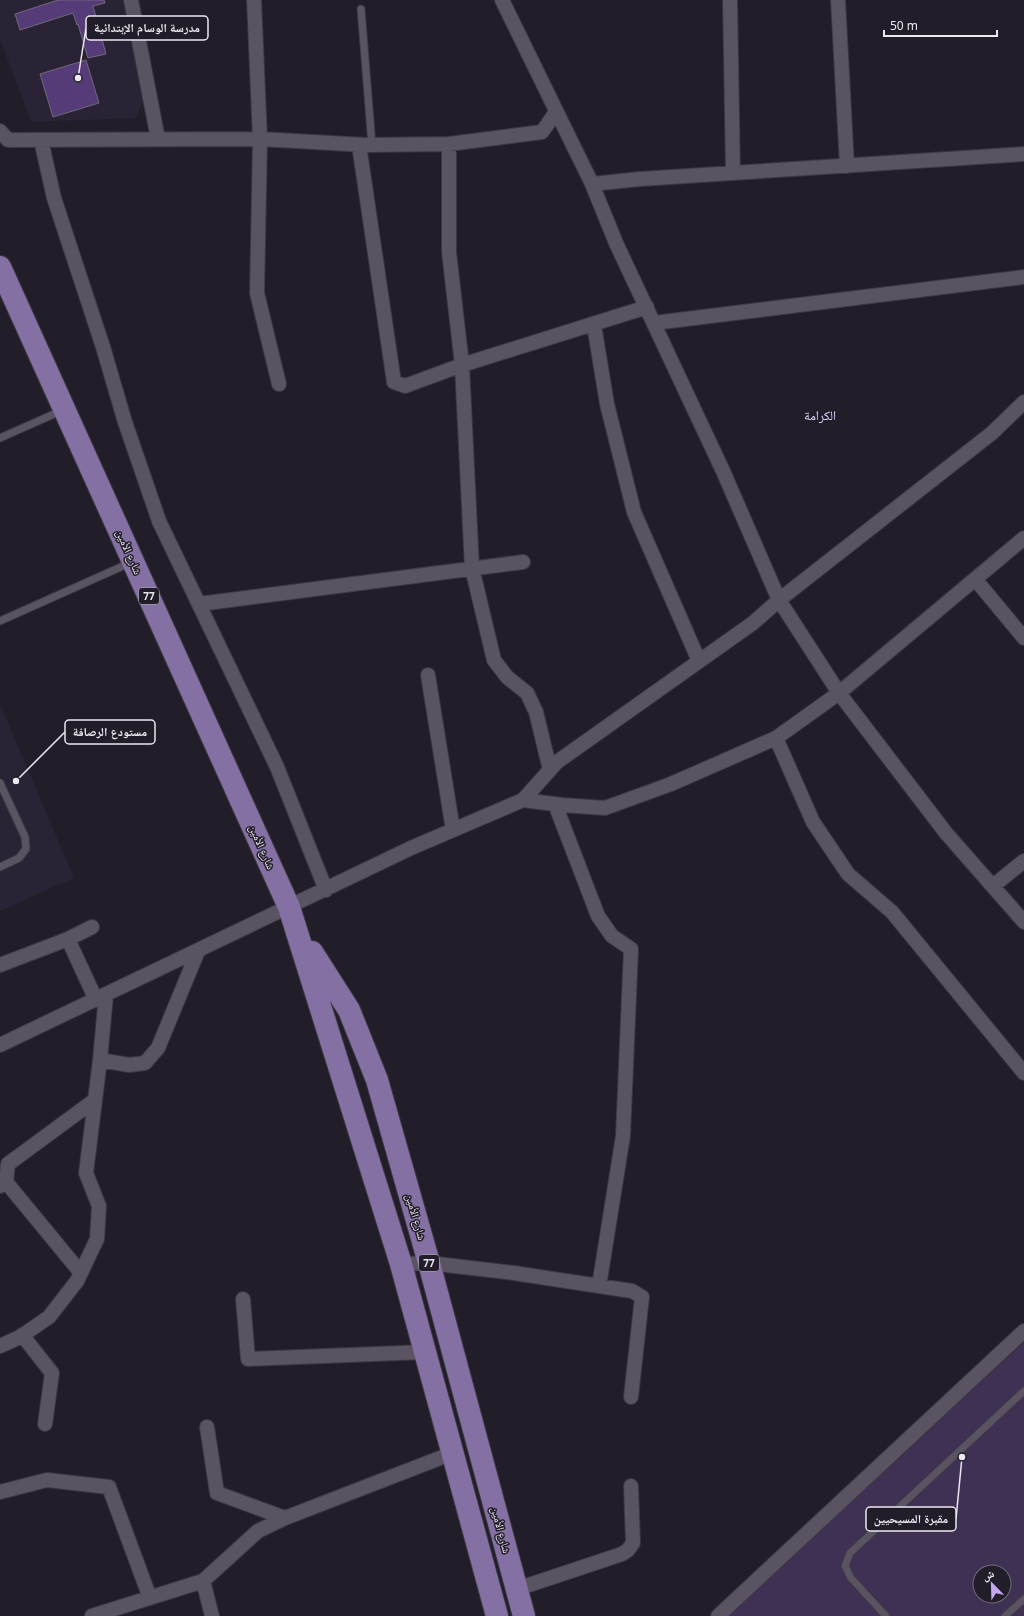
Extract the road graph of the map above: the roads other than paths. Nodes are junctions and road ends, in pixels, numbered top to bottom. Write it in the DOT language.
graph roads {
  1 [pos="131,0"];
  2 [pos="254,0"];
  3 [pos="502,0"];
  4 [pos="730,0"];
  5 [pos="838,0"];
  6 [pos="361,9"];
  7 [pos="556,112"];
  8 [pos="0,131"];
  9 [pos="158,139"];
  10 [pos="260,139"];
  11 [pos="41,140"];
  12 [pos="449,144"];
  13 [pos="365,145"];
  14 [pos="1024,154"];
  15 [pos="847,166"];
  16 [pos="733,173"];
  17 [pos="592,184"];
  18 [pos="0,267"];
  19 [pos="1024,277"];
  20 [pos="647,307"];
  21 [pos="654,323"];
  22 [pos="594,325"];
  23 [pos="462,365"];
  24 [pos="279,384"];
  25 [pos="1024,402"];
  26 [pos="65,410"];
  27 [pos="0,438"];
  28 [pos="1024,538"];
  29 [pos="134,561"];
  30 [pos="523,562"];
  31 [pos="472,568"];
  32 [pos="975,579"];
  33 [pos="779,600"];
  34 [pos="199,604"];
  35 [pos="0,621"];
  36 [pos="1024,638"];
  37 [pos="699,661"];
  38 [pos="428,675"];
  39 [pos="839,693"];
  40 [pos="776,738"];
  41 [pos="550,770"];
  42 [pos="0,783"];
  43 [pos="523,800"];
  44 [pos="555,804"];
  45 [pos="453,830"];
  46 [pos="1024,861"];
  47 [pos="0,867"];
  48 [pos="993,886"];
  49 [pos="326,890"];
  50 [pos="293,916"];
  51 [pos="1024,922"];
  52 [pos="92,927"];
  53 [pos="68,939"];
  54 [pos="198,951"];
  55 [pos="0,965"];
  56 [pos="101,997"];
  57 [pos="0,1045"];
  58 [pos="100,1060"];
  59 [pos="1024,1073"];
  60 [pos="95,1100"];
  61 [pos="3,1184"];
  62 [pos="429,1263"];
  63 [pos="401,1264"];
  64 [pos="80,1273"];
  65 [pos="598,1286"];
  66 [pos="243,1299"];
  67 [pos="1024,1331"];
  68 [pos="22,1335"];
  69 [pos="0,1346"];
  70 [pos="425,1352"];
  71 [pos="1024,1391"];
  72 [pos="631,1398"];
  73 [pos="45,1424"];
  74 [pos="207,1427"];
  75 [pos="452,1453"];
  76 [pos="631,1486"];
  77 [pos="0,1492"];
  78 [pos="285,1518"];
  79 [pos="202,1580"];
  80 [pos="517,1589"];
  81 [pos="150,1598"];
  82 [pos="1024,1599"];
  83 [pos="92,1616"];
  84 [pos="212,1616"];
  85 [pos="497,1616"];
  86 [pos="524,1616"];
  87 [pos="718,1616"];
  88 [pos="886,1616"];
  89 [pos="1005,1616"];
  1 -- 9 [label="street"];
  2 -- 10 [label="street"];
  3 -- 7 [label="street"];
  4 -- 16 [label="street"];
  5 -- 15 [label="street"];
  6 -- 13 [label="lane"];
  7 -- 12 [label="street"];
  7 -- 17 [label="street"];
  8 -- 11 [label="street"];
  9 -- 10 [label="street"];
  9 -- 11 [label="street"];
  10 -- 13 [label="street"];
  10 -- 24 [label="street"];
  11 -- 34 [label="street"];
  12 -- 13 [label="street"];
  12 -- 23 [label="street"];
  13 -- 23 [label="street"];
  14 -- 15 [label="street"];
  15 -- 16 [label="street"];
  16 -- 17 [label="street"];
  17 -- 20 [label="street"];
  18 -- 26 [label="main road, شارع الأمين / 77"];
  19 -- 21 [label="street"];
  20 -- 21 [label="street"];
  20 -- 22 [label="street"];
  21 -- 33 [label="street"];
  22 -- 23 [label="street"];
  22 -- 37 [label="street"];
  23 -- 31 [label="street"];
  25 -- 33 [label="street"];
  26 -- 27 [label="lane"];
  26 -- 29 [label="main road, شارع الأمين / 77"];
  28 -- 32 [label="street"];
  29 -- 35 [label="lane"];
  29 -- 50 [label="main road, شارع الأمين / 77"];
  30 -- 31 [label="street"];
  31 -- 34 [label="street"];
  31 -- 41 [label="street"];
  32 -- 36 [label="street"];
  32 -- 39 [label="street"];
  33 -- 37 [label="street"];
  33 -- 39 [label="street"];
  34 -- 49 [label="street"];
  37 -- 41 [label="street"];
  38 -- 45 [label="street"];
  39 -- 40 [label="street"];
  39 -- 48 [label="street"];
  40 -- 44 [label="street"];
  40 -- 59 [label="street"];
  41 -- 43 [label="street"];
  42 -- 47 [label="lane"];
  43 -- 44 [label="street"];
  43 -- 45 [label="street"];
  44 -- 65 [label="street"];
  45 -- 49 [label="street"];
  46 -- 48 [label="street"];
  48 -- 51 [label="street"];
  49 -- 50 [label="street"];
  50 -- 54 [label="street"];
  50 -- 62 [label="main road, شارع الأمين / 77"];
  50 -- 63 [label="main road, شارع الأمين / 77"];
  52 -- 53 [label="street"];
  53 -- 55 [label="street"];
  53 -- 56 [label="street"];
  54 -- 56 [label="street"];
  54 -- 58 [label="street"];
  56 -- 57 [label="street"];
  56 -- 58 [label="street"];
  58 -- 60 [label="street"];
  60 -- 61 [label="street"];
  60 -- 64 [label="street"];
  61 -- 64 [label="street"];
  62 -- 63 [label="street"];
  62 -- 65 [label="street"];
  62 -- 80 [label="main road, شارع الأمين / 77"];
  63 -- 70 [label="main road, شارع الأمين / 77"];
  64 -- 68 [label="street"];
  65 -- 72 [label="street"];
  66 -- 70 [label="street"];
  67 -- 87 [label="street"];
  68 -- 69 [label="street"];
  68 -- 73 [label="street"];
  70 -- 75 [label="main road, شارع الأمين / 77"];
  71 -- 88 [label="lane"];
  74 -- 78 [label="street"];
  75 -- 78 [label="street"];
  75 -- 85 [label="main road, شارع الأمين / 77"];
  76 -- 80 [label="street"];
  77 -- 81 [label="street"];
  78 -- 79 [label="street"];
  79 -- 81 [label="street"];
  79 -- 84 [label="street"];
  80 -- 86 [label="main road, شارع الأمين / 77"];
  81 -- 83 [label="street"];
  82 -- 89 [label="lane"];
}
